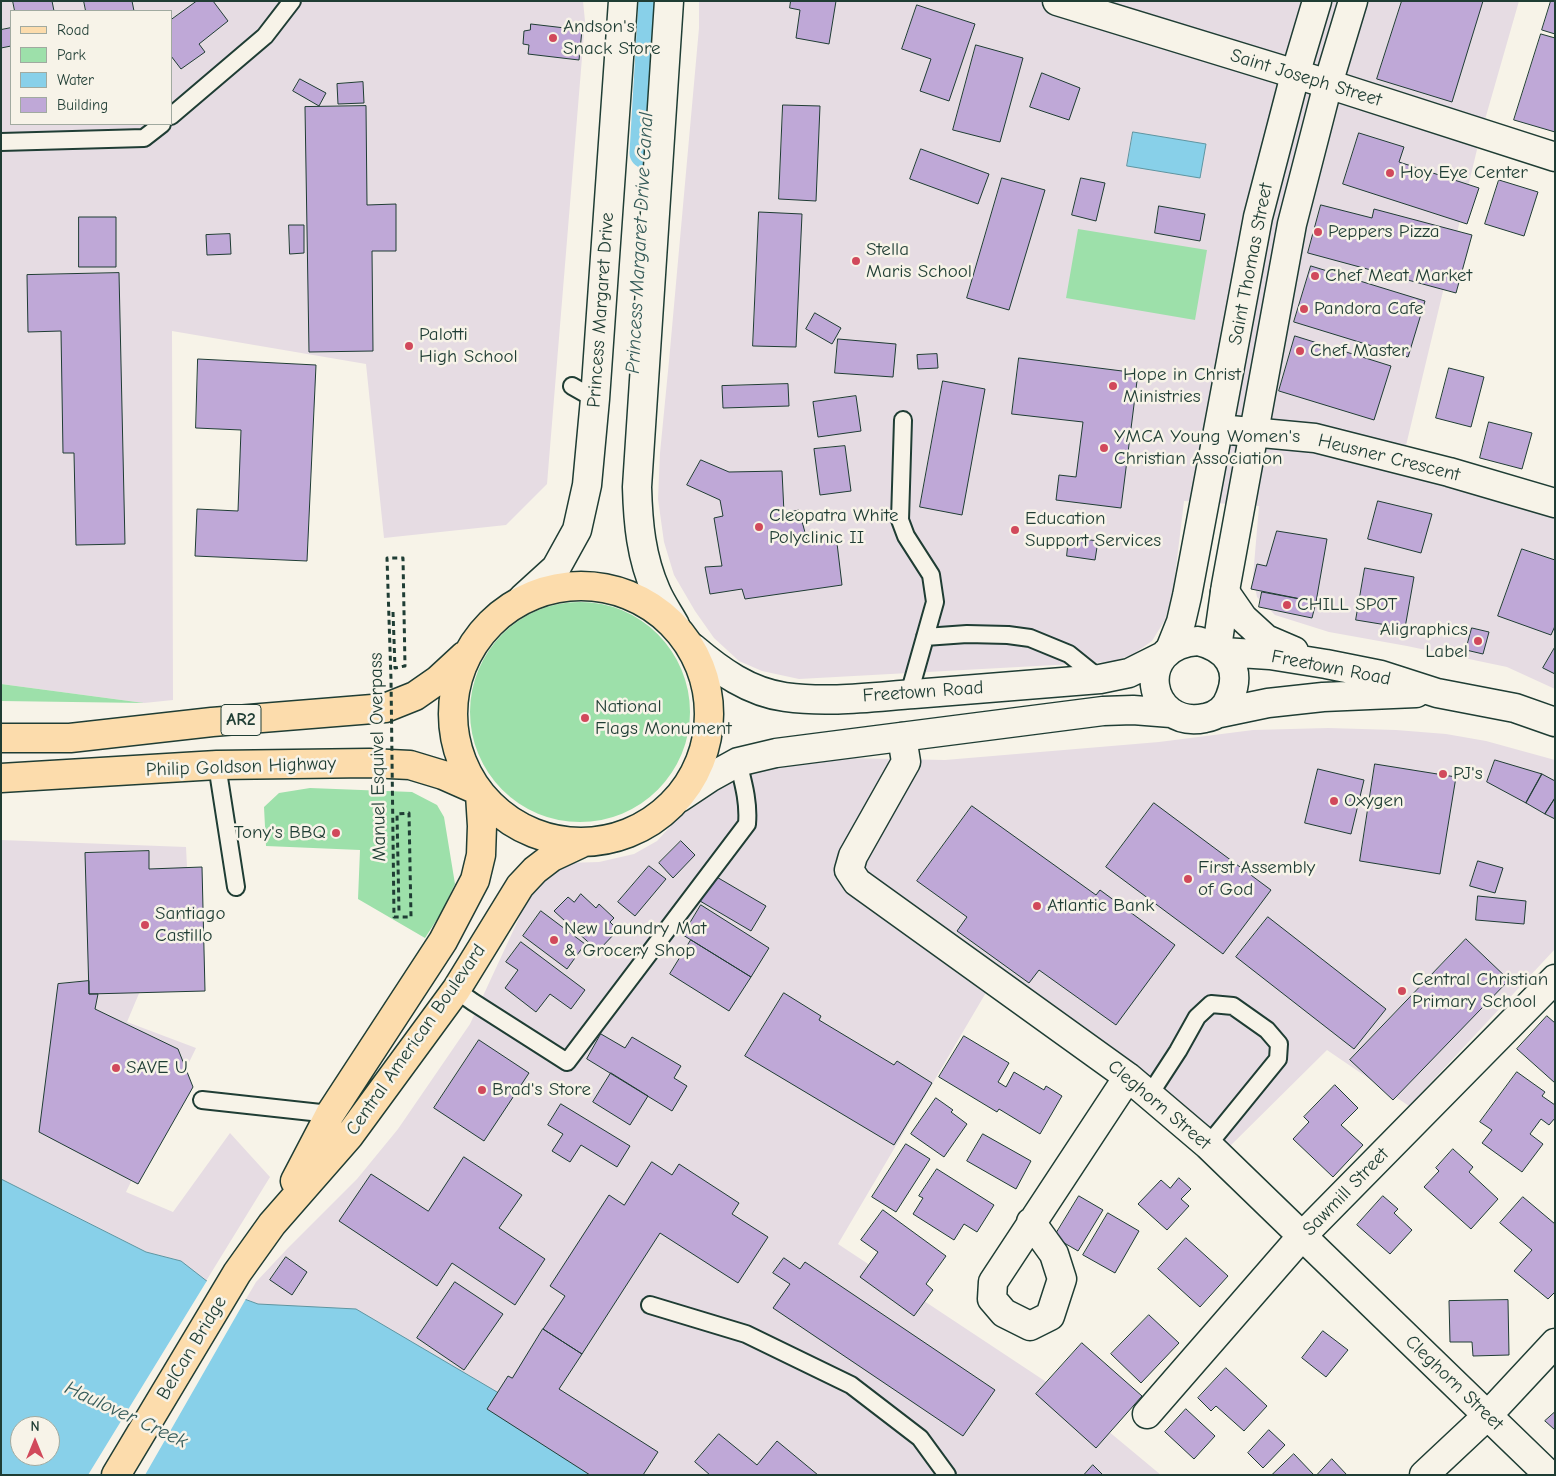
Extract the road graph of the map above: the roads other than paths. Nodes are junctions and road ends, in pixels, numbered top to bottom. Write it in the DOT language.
graph roads {
  1 [pos="292,1"];
  2 [pos="623,1"];
  3 [pos="669,1"];
  4 [pos="1057,1"];
  5 [pos="1317,1"];
  6 [pos="1353,1"];
  7 [pos="1295,75"];
  8 [pos="1328,84"];
  9 [pos="172,115"];
  10 [pos="161,125"];
  11 [pos="1,142"];
  12 [pos="1555,157"];
  13 [pos="903,420"];
  14 [pos="1219,429"];
  15 [pos="1254,432"];
  16 [pos="1555,503"];
  17 [pos="1226,592"];
  18 [pos="523,598"];
  19 [pos="676,625"];
  20 [pos="925,637"];
  21 [pos="693,648"];
  22 [pos="1220,650"];
  23 [pos="1167,652"];
  24 [pos="465,655"];
  25 [pos="1326,664"];
  26 [pos="1100,679"];
  27 [pos="1437,692"];
  28 [pos="909,694"];
  29 [pos="1171,713"];
  30 [pos="1220,713"];
  31 [pos="1555,722"];
  32 [pos="902,737"];
  33 [pos="1,738"];
  34 [pos="738,762"];
  35 [pos="217,766"];
  36 [pos="1,778"];
  37 [pos="478,792"];
  38 [pos="679,798"];
  39 [pos="584,842"];
  40 [pos="236,887"];
  41 [pos="1555,979"];
  42 [pos="456,990"];
  43 [pos="1128,1077"];
  44 [pos="1150,1094"];
  45 [pos="202,1100"];
  46 [pos="330,1114"];
  47 [pos="1208,1145"];
  48 [pos="1032,1222"];
  49 [pos="272,1224"];
  50 [pos="1302,1236"];
  51 [pos="237,1272"];
  52 [pos="650,1305"];
  53 [pos="1555,1344"];
  54 [pos="1146,1414"];
  55 [pos="1488,1416"];
  56 [pos="116,1475"];
  57 [pos="947,1475"];
  58 [pos="1424,1475"];
  59 [pos="1550,1475"];
  1 -- 9 [label="lane"];
  2 -- 18 [label="street, Princess Margaret Drive"];
  3 -- 19 [label="street"];
  4 -- 7 [label="street, Saint Joseph Street"];
  5 -- 7 [label="street, Saint Thomas Street"];
  6 -- 8 [label="street, Saint Thomas Street"];
  7 -- 8 [label="street, Saint Joseph Street"];
  7 -- 14 [label="street, Saint Thomas Street"];
  8 -- 12 [label="street, Saint Joseph Street"];
  8 -- 15 [label="street, Saint Thomas Street"];
  10 -- 11 [label="lane"];
  13 -- 20 [label="lane"];
  14 -- 15 [label="street, Heusner Crescent"];
  14 -- 23 [label="street, Saint Thomas Street"];
  15 -- 16 [label="street, Heusner Crescent"];
  15 -- 17 [label="street, Saint Thomas Street"];
  17 -- 22 [label="street, Saint Thomas Street"];
  17 -- 25 [label="street"];
  18 -- 19 [label="main road"];
  18 -- 24 [label="main road"];
  19 -- 21 [label="main road"];
  20 -- 26 [label="lane"];
  20 -- 28 [label="lane"];
  21 -- 28 [label="street, Freetown Road"];
  21 -- 38 [label="main road"];
  22 -- 23 [label="street"];
  22 -- 25 [label="street, Freetown Road"];
  22 -- 30 [label="street"];
  23 -- 26 [label="street, Freetown Road"];
  23 -- 29 [label="street"];
  24 -- 33 [label="main road, AR2"];
  24 -- 37 [label="main road"];
  25 -- 27 [label="street, Freetown Road"];
  26 -- 28 [label="street, Freetown Road"];
  27 -- 30 [label="street, Freetown Road"];
  27 -- 31 [label="street, Freetown Road"];
  29 -- 30 [label="street"];
  29 -- 32 [label="street, Freetown Road"];
  32 -- 34 [label="street, Freetown Road"];
  32 -- 43 [label="street, Cleghorn Street"];
  34 -- 38 [label="street, Freetown Road"];
  34 -- 42 [label="lane"];
  35 -- 36 [label="main road, Philip Goldson Highway"];
  35 -- 37 [label="main road, Philip Goldson Highway"];
  35 -- 40 [label="lane"];
  37 -- 39 [label="main road"];
  37 -- 46 [label="main road, Central American Boulevard"];
  38 -- 39 [label="main road"];
  39 -- 42 [label="main road, Central American Boulevard"];
  41 -- 50 [label="street, Sawmill Street"];
  42 -- 49 [label="main road, Central American Boulevard"];
  43 -- 44 [label="street, Cleghorn Street"];
  43 -- 48 [label="street"];
  44 -- 47 [label="street, Cleghorn Street"];
  44 -- 47 [label="lane"];
  45 -- 46 [label="lane"];
  46 -- 49 [label="main road, Central American Boulevard"];
  47 -- 50 [label="street, Cleghorn Street"];
  49 -- 51 [label="main road, Central American Boulevard"];
  50 -- 54 [label="street, Sawmill Street"];
  50 -- 55 [label="street, Cleghorn Street"];
  51 -- 56 [label="main road, BelCan Bridge"];
  52 -- 57 [label="lane"];
  53 -- 55 [label="street"];
  55 -- 58 [label="street"];
  55 -- 59 [label="street, Cleghorn Street"];
}
